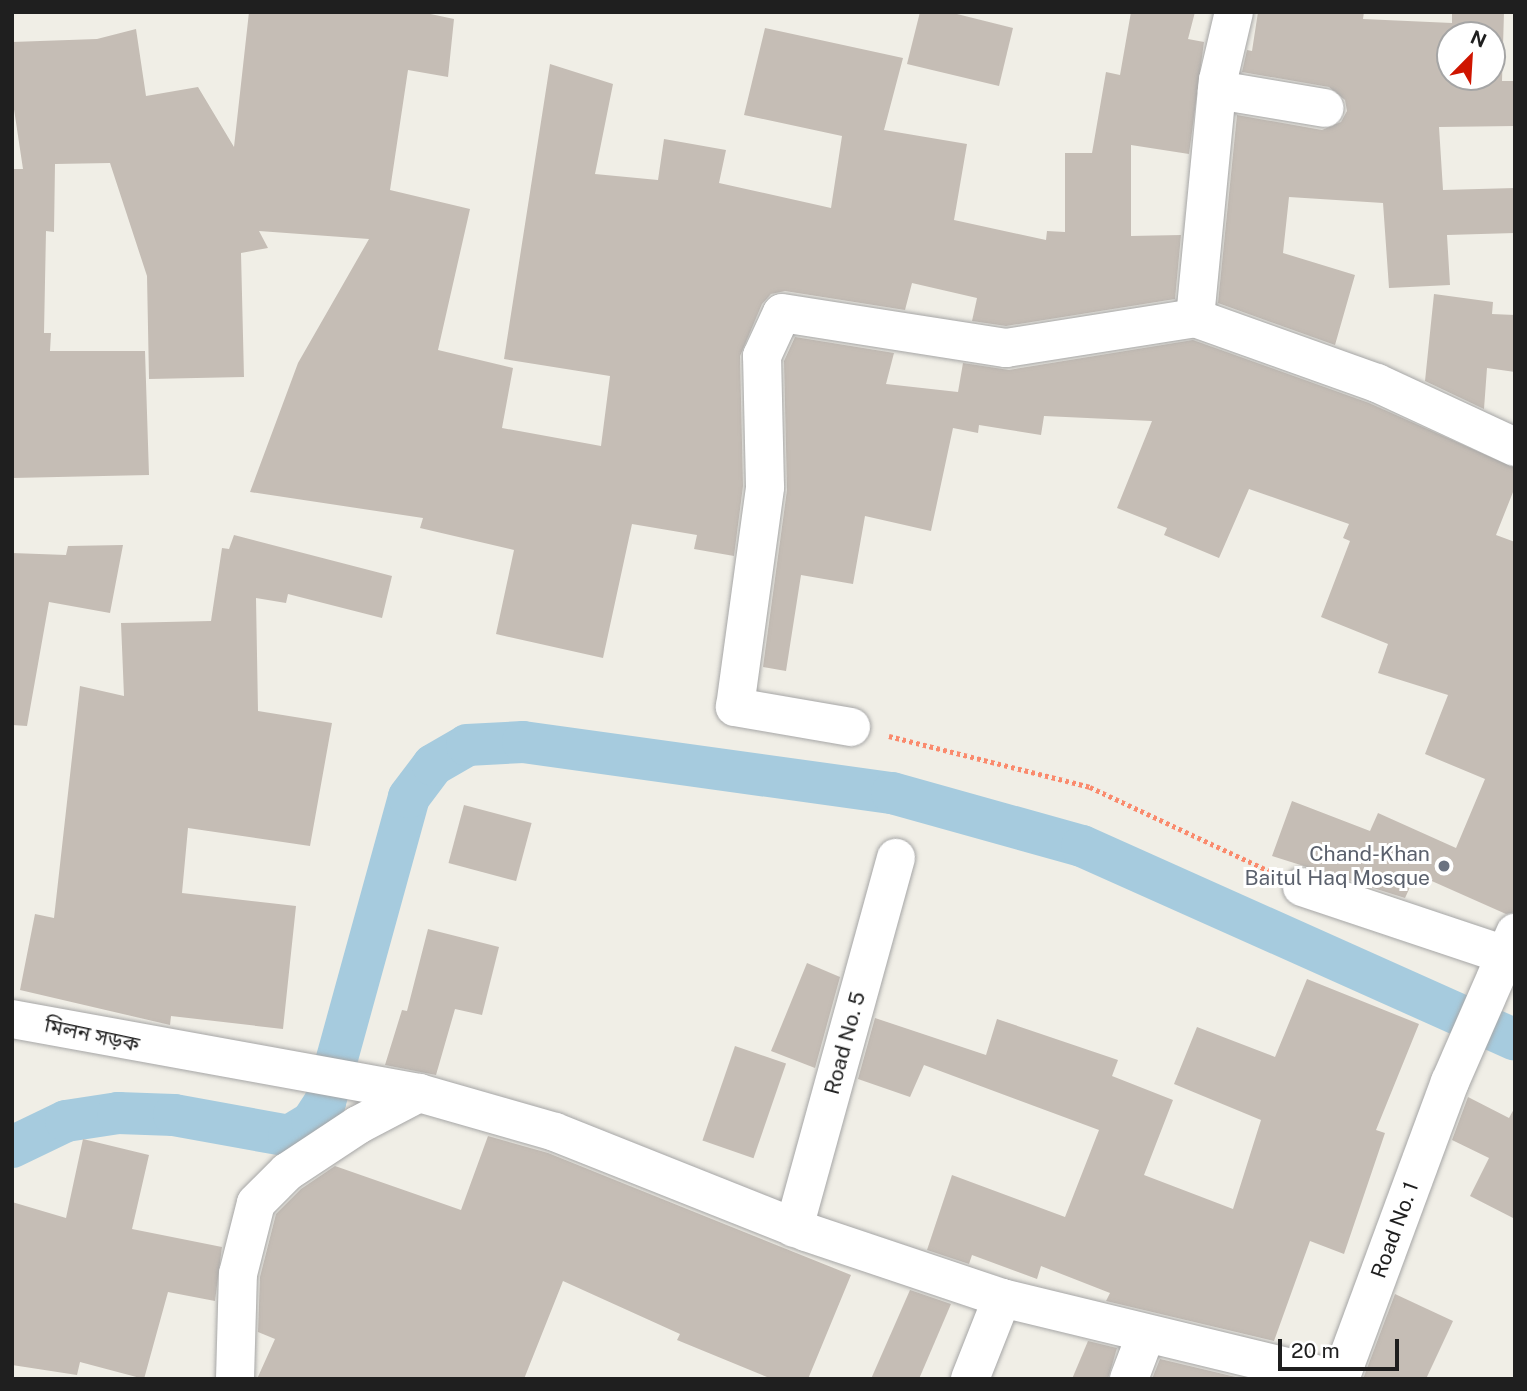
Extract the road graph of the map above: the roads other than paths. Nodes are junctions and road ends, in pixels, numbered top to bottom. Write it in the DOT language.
graph roads {
  1 [pos="1234,12"];
  2 [pos="1217,90"];
  3 [pos="1325,108"];
  4 [pos="1195,318"];
  5 [pos="1515,446"];
  6 [pos="851,727"];
  7 [pos="896,858"];
  8 [pos="1302,887"];
  9 [pos="1504,953"];
  10 [pos="12,1019"];
  11 [pos="419,1093"];
  12 [pos="794,1228"];
  13 [pos="1002,1298"];
  14 [pos="1146,1334"];
  15 [pos="235,1379"];
  16 [pos="970,1379"];
  17 [pos="1129,1379"];
  18 [pos="1339,1379"];
  1 -- 2 [label="street"];
  2 -- 3 [label="street"];
  2 -- 4 [label="street"];
  4 -- 5 [label="street"];
  4 -- 6 [label="street"];
  7 -- 12 [label="street, Road No. 5"];
  8 -- 9 [label="street"];
  9 -- 18 [label="street, Road No. 1"];
  10 -- 11 [label="street, মিলন সড়ক"];
  11 -- 12 [label="street, মিলন সড়ক"];
  11 -- 15 [label="street"];
  12 -- 13 [label="street, মিলন সড়ক"];
  13 -- 14 [label="street, মিলন সড়ক"];
  13 -- 16 [label="street"];
  14 -- 17 [label="street"];
  14 -- 18 [label="street, মিলন সড়ক"];
}
